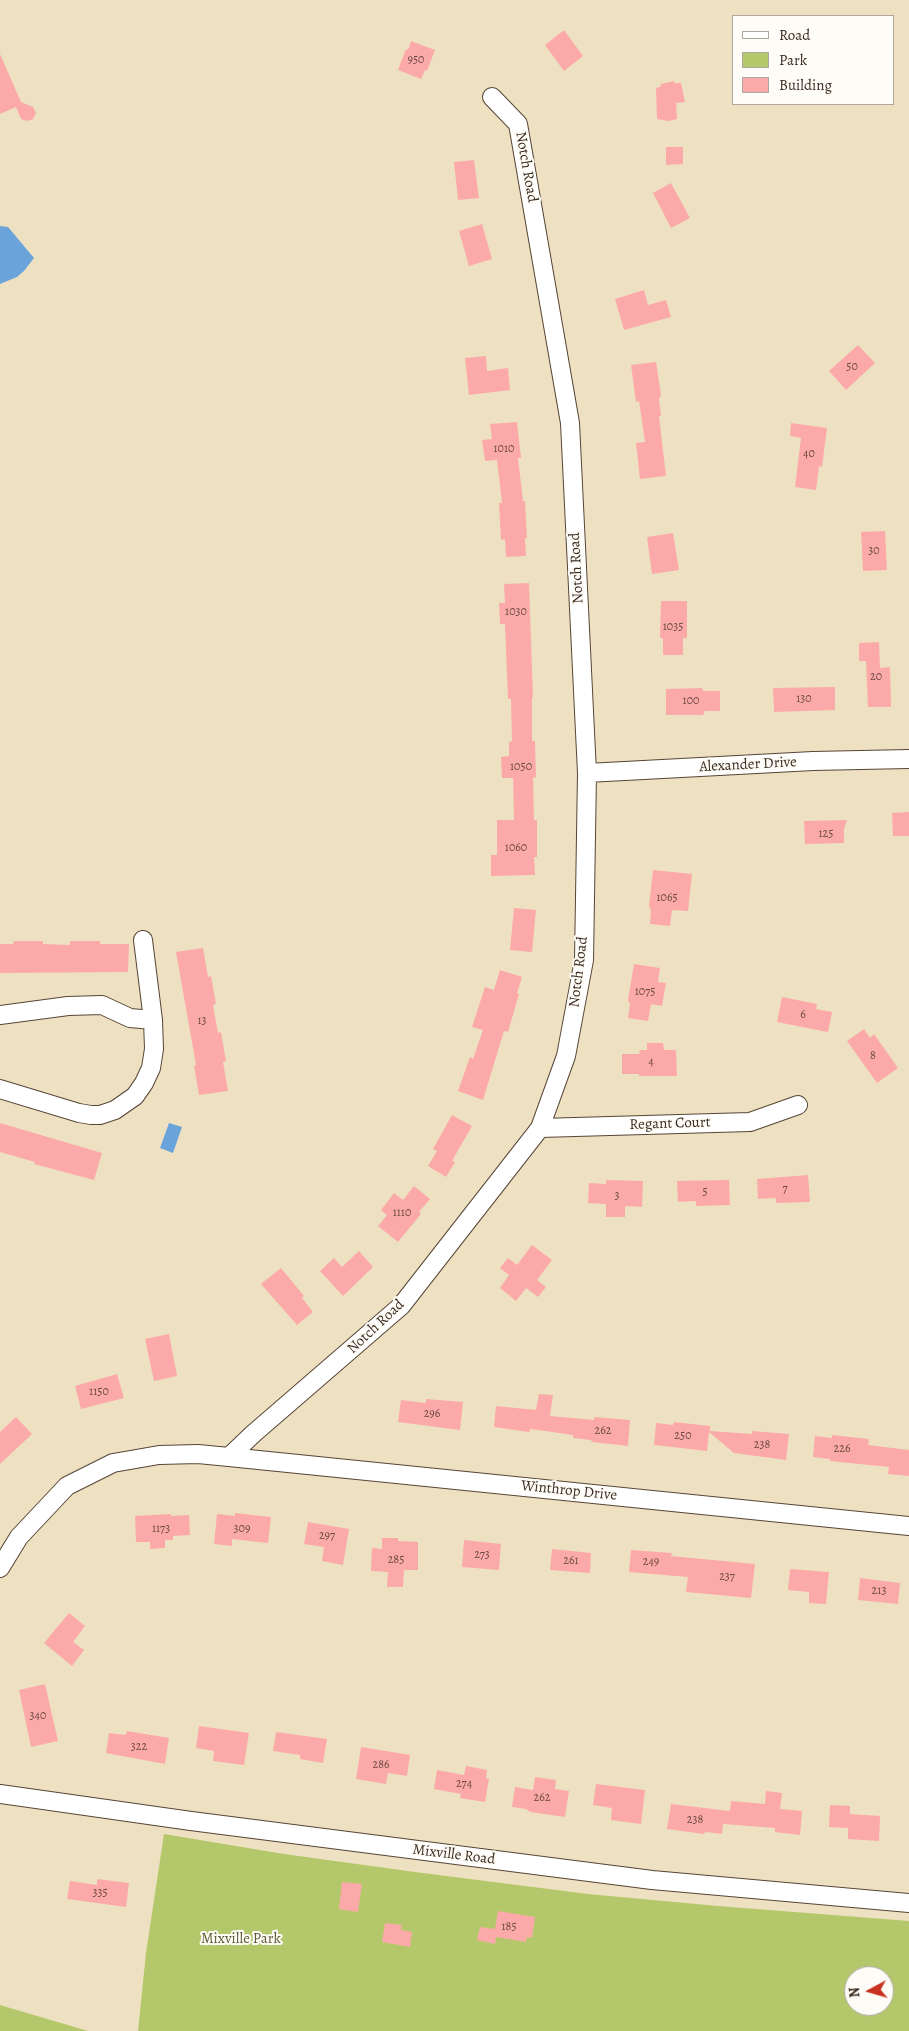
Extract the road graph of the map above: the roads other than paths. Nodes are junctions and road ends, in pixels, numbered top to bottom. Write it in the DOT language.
graph roads {
  1 [pos="492,97"];
  2 [pos="909,759"];
  3 [pos="587,773"];
  4 [pos="143,940"];
  5 [pos="0,1015"];
  6 [pos="154,1020"];
  7 [pos="0,1088"];
  8 [pos="798,1105"];
  9 [pos="540,1128"];
  10 [pos="229,1457"];
  11 [pos="909,1526"];
  12 [pos="0,1568"];
  13 [pos="0,1794"];
  14 [pos="909,1903"];
  1 -- 3 [label="street, Notch Road"];
  2 -- 3 [label="street, Alexander Drive"];
  3 -- 9 [label="street, Notch Road"];
  4 -- 6 [label="street"];
  5 -- 6 [label="street"];
  6 -- 7 [label="street"];
  8 -- 9 [label="street, Regant Court"];
  9 -- 10 [label="street, Notch Road"];
  10 -- 11 [label="street, Winthrop Drive"];
  10 -- 12 [label="street"];
  13 -- 14 [label="street, Mixville Road"];
}
